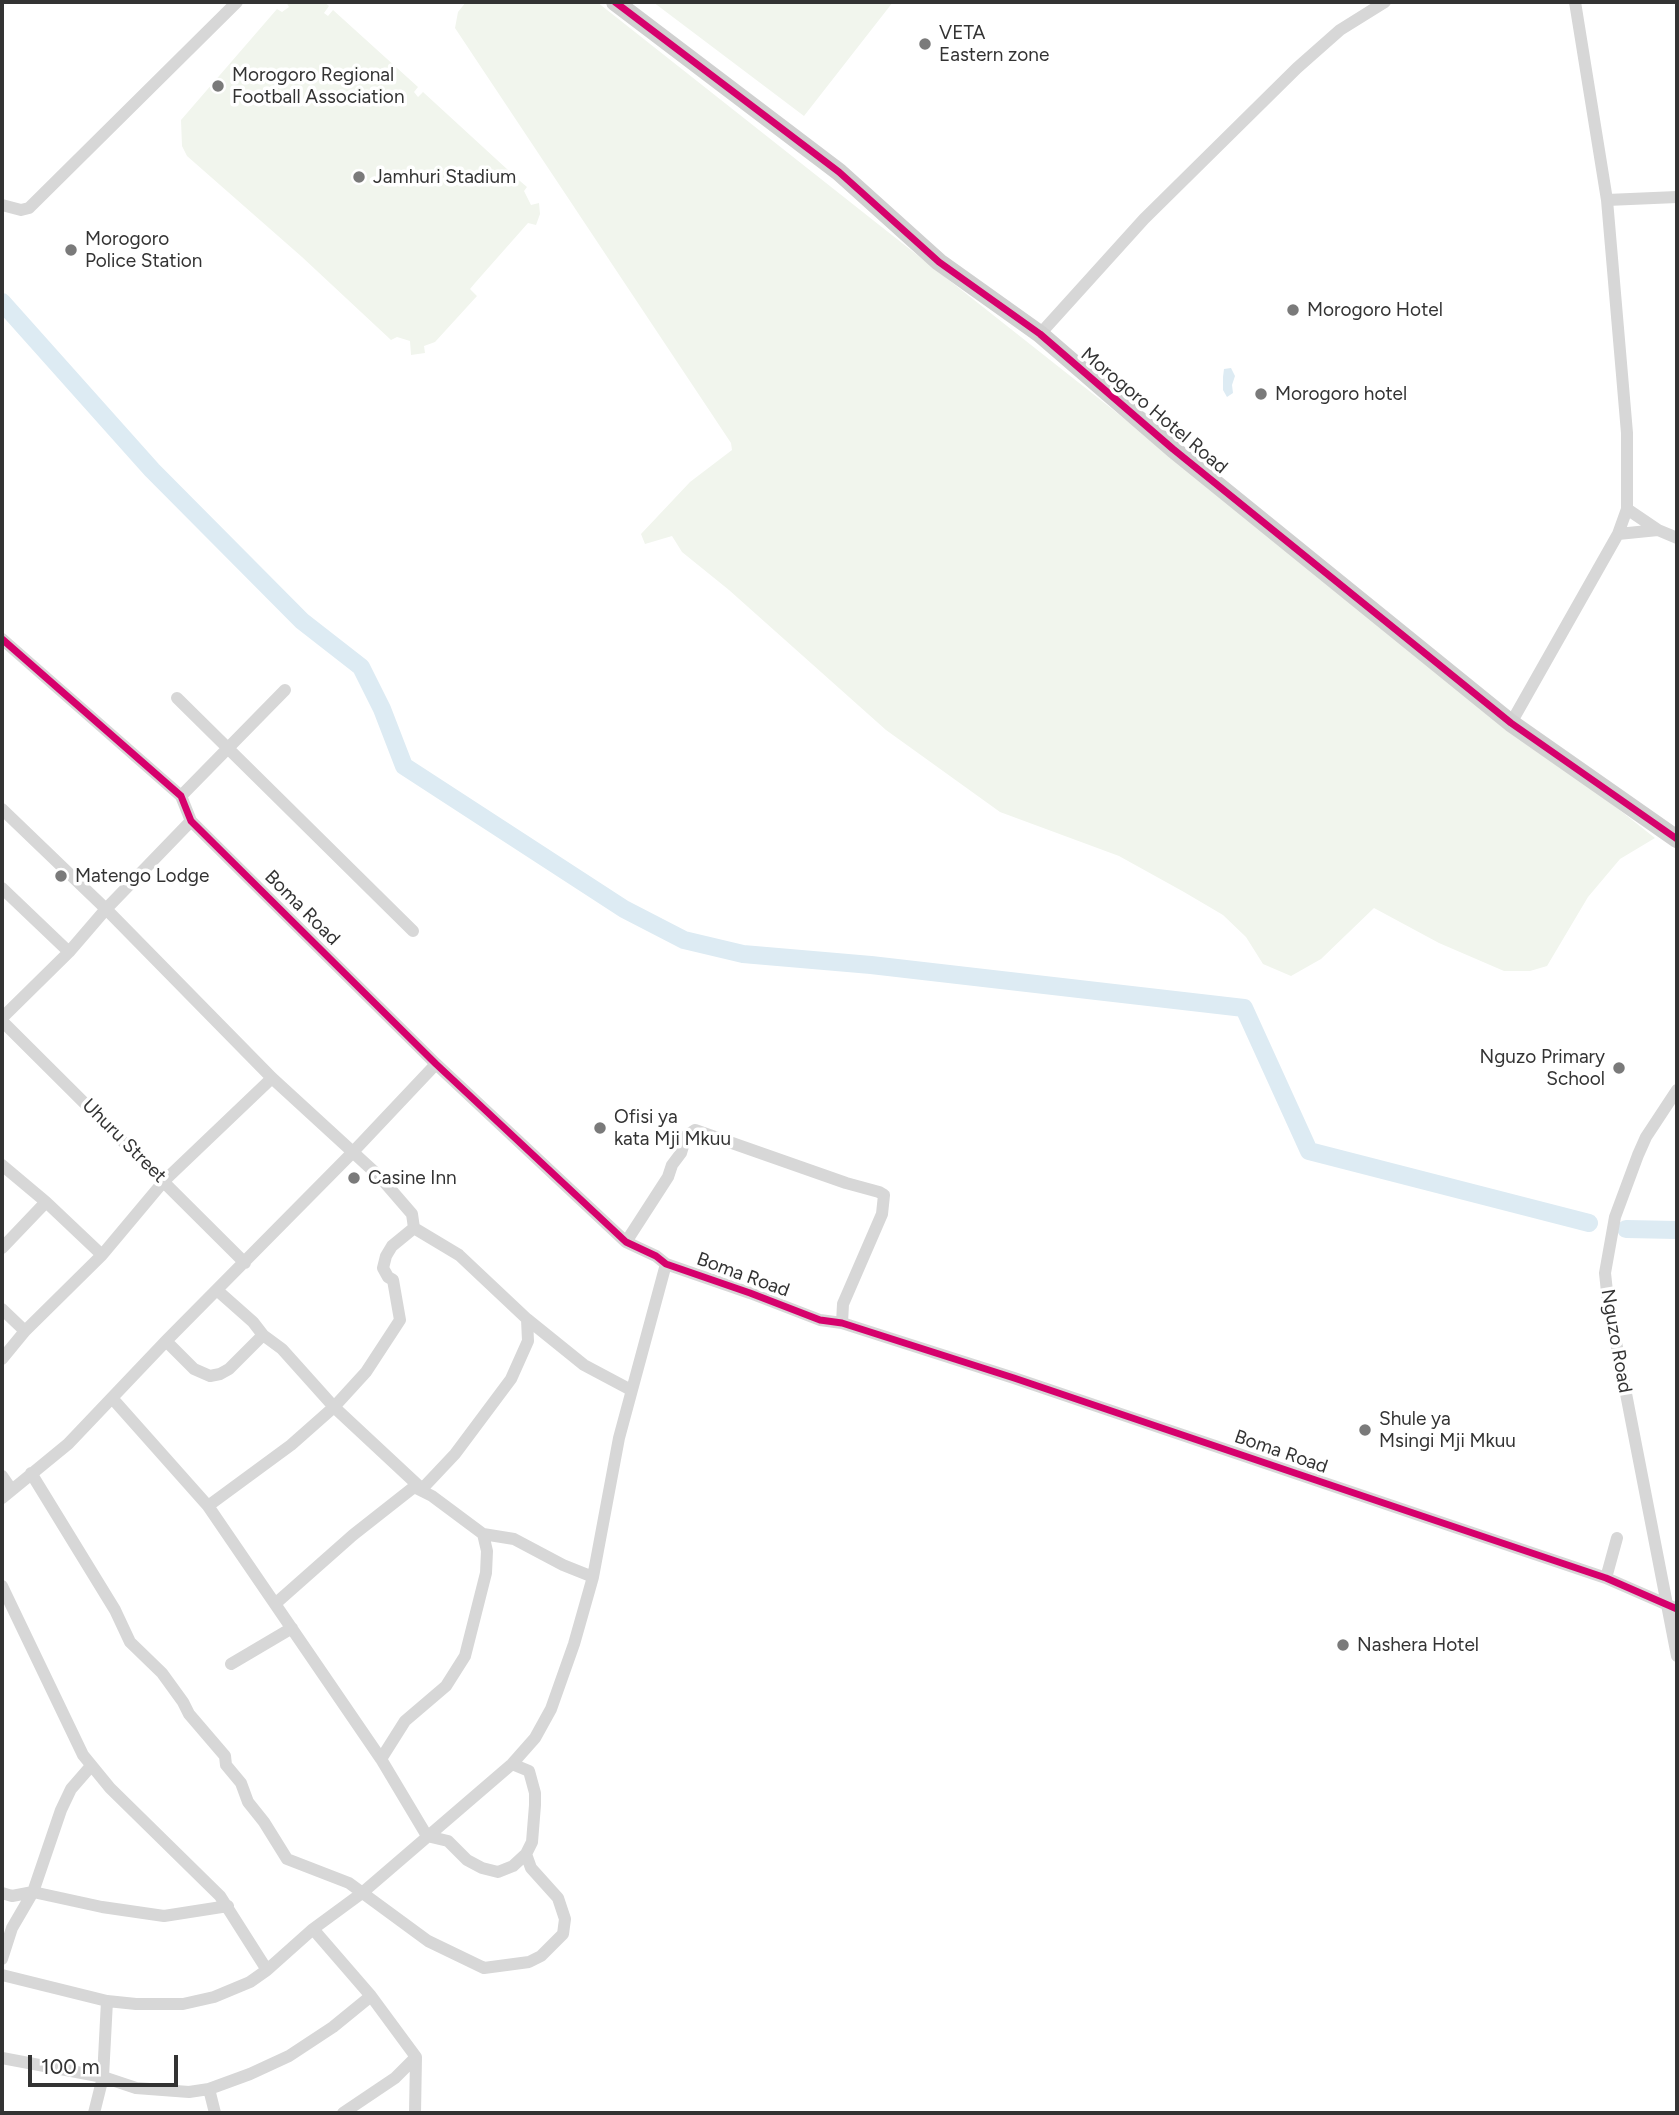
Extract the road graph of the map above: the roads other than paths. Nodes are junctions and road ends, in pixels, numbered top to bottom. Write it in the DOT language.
graph roads {
  1 [pos="237,2"];
  2 [pos="615,2"];
  3 [pos="1385,2"];
  4 [pos="1575,2"];
  5 [pos="227,7"];
  6 [pos="1677,197"];
  7 [pos="1607,200"];
  8 [pos="2,205"];
  9 [pos="1040,334"];
  10 [pos="1627,509"];
  11 [pos="1658,530"];
  12 [pos="1618,534"];
  13 [pos="1677,538"];
  14 [pos="2,639"];
  15 [pos="285,690"];
  16 [pos="177,698"];
  17 [pos="1511,723"];
  18 [pos="227,748"];
  19 [pos="181,796"];
  20 [pos="2,809"];
  21 [pos="191,821"];
  22 [pos="1677,839"];
  23 [pos="2,888"];
  24 [pos="106,909"];
  25 [pos="413,931"];
  26 [pos="69,952"];
  27 [pos="2,1019"];
  28 [pos="436,1064"];
  29 [pos="272,1077"];
  30 [pos="1677,1090"];
  31 [pos="352,1153"];
  32 [pos="2,1165"];
  33 [pos="164,1181"];
  34 [pos="46,1202"];
  35 [pos="414,1228"];
  36 [pos="626,1242"];
  37 [pos="2,1248"];
  38 [pos="102,1255"];
  39 [pos="245,1263"];
  40 [pos="666,1264"];
  41 [pos="218,1291"];
  42 [pos="2,1309"];
  43 [pos="527,1320"];
  44 [pos="842,1323"];
  45 [pos="25,1331"];
  46 [pos="263,1335"];
  47 [pos="166,1340"];
  48 [pos="552,1340"];
  49 [pos="524,1351"];
  50 [pos="2,1359"];
  51 [pos="631,1390"];
  52 [pos="112,1398"];
  53 [pos="334,1407"];
  54 [pos="31,1473"];
  55 [pos="2,1476"];
  56 [pos="418,1488"];
  57 [pos="7,1494"];
  58 [pos="208,1506"];
  59 [pos="483,1534"];
  60 [pos="1617,1538"];
  61 [pos="593,1577"];
  62 [pos="1606,1578"];
  63 [pos="2,1586"];
  64 [pos="275,1604"];
  65 [pos="1672,1607"];
  66 [pos="292,1628"];
  67 [pos="1677,1656"];
  68 [pos="231,1664"];
  69 [pos="381,1759"];
  70 [pos="512,1764"];
  71 [pos="91,1766"];
  72 [pos="427,1836"];
  73 [pos="526,1854"];
  74 [pos="33,1892"];
  75 [pos="2,1893"];
  76 [pos="362,1893"];
  77 [pos="228,1906"];
  78 [pos="313,1929"];
  79 [pos="2,1959"];
  80 [pos="267,1970"];
  81 [pos="2,1975"];
  82 [pos="370,1996"];
  83 [pos="107,2001"];
  84 [pos="416,2057"];
  85 [pos="2,2058"];
  86 [pos="103,2077"];
  87 [pos="209,2089"];
  88 [pos="94,2113"];
  89 [pos="215,2113"];
  90 [pos="343,2113"];
  91 [pos="415,2113"];
  1 -- 5 [label="street"];
  2 -- 9 [label="street, Morogoro Hotel Road"];
  3 -- 9 [label="street"];
  4 -- 7 [label="street"];
  5 -- 8 [label="street"];
  6 -- 7 [label="street"];
  7 -- 10 [label="street"];
  9 -- 17 [label="street, Morogoro Hotel Road"];
  10 -- 11 [label="street"];
  10 -- 12 [label="street"];
  11 -- 12 [label="street"];
  11 -- 13 [label="street"];
  12 -- 17 [label="street"];
  14 -- 19 [label="street, Boma Road"];
  15 -- 18 [label="street"];
  16 -- 18 [label="street"];
  17 -- 22 [label="street, Morogoro Hotel Road"];
  18 -- 19 [label="street"];
  18 -- 25 [label="street"];
  19 -- 21 [label="street, Boma Road"];
  20 -- 24 [label="street"];
  21 -- 24 [label="street"];
  21 -- 28 [label="street, Boma Road"];
  23 -- 26 [label="street"];
  24 -- 26 [label="street"];
  24 -- 29 [label="street"];
  26 -- 27 [label="street"];
  27 -- 33 [label="street, Uhuru Street"];
  28 -- 31 [label="street"];
  28 -- 36 [label="street, Boma Road"];
  29 -- 31 [label="street"];
  29 -- 33 [label="street"];
  30 -- 65 [label="street, Nguzo Road"];
  31 -- 35 [label="street"];
  31 -- 39 [label="street"];
  32 -- 34 [label="street"];
  33 -- 38 [label="street"];
  33 -- 39 [label="street, Uhuru Street"];
  34 -- 37 [label="street"];
  34 -- 38 [label="street"];
  35 -- 43 [label="street"];
  35 -- 53 [label="street"];
  36 -- 40 [label="street, Boma Road"];
  36 -- 44 [label="street"];
  38 -- 45 [label="street"];
  39 -- 41 [label="street"];
  40 -- 44 [label="street, Boma Road"];
  40 -- 51 [label="street"];
  41 -- 46 [label="street"];
  41 -- 47 [label="street"];
  42 -- 45 [label="street"];
  43 -- 48 [label="street"];
  43 -- 49 [label="street"];
  44 -- 62 [label="street, Boma Road"];
  45 -- 50 [label="street"];
  46 -- 47 [label="street"];
  46 -- 53 [label="street"];
  47 -- 52 [label="street"];
  48 -- 49 [label="street"];
  48 -- 51 [label="street"];
  49 -- 56 [label="street"];
  51 -- 61 [label="street"];
  52 -- 54 [label="street"];
  52 -- 58 [label="street"];
  53 -- 56 [label="street"];
  53 -- 58 [label="street"];
  54 -- 57 [label="street"];
  54 -- 76 [label="street"];
  55 -- 57 [label="street"];
  56 -- 59 [label="street"];
  56 -- 64 [label="street"];
  58 -- 64 [label="street"];
  59 -- 61 [label="street"];
  59 -- 69 [label="street"];
  60 -- 62 [label="street"];
  61 -- 70 [label="street"];
  62 -- 65 [label="street, Boma Road"];
  63 -- 71 [label="street"];
  64 -- 66 [label="street"];
  65 -- 67 [label="street, Nguzo Road"];
  66 -- 68 [label="street"];
  66 -- 69 [label="street"];
  69 -- 72 [label="street"];
  70 -- 72 [label="street"];
  70 -- 73 [label="street"];
  71 -- 74 [label="street"];
  71 -- 77 [label="street"];
  72 -- 73 [label="street"];
  72 -- 76 [label="street"];
  73 -- 76 [label="street"];
  74 -- 75 [label="street"];
  74 -- 77 [label="street"];
  74 -- 79 [label="street"];
  76 -- 78 [label="street"];
  77 -- 80 [label="street"];
  78 -- 80 [label="street"];
  78 -- 82 [label="street"];
  80 -- 83 [label="street"];
  81 -- 83 [label="street"];
  82 -- 84 [label="street"];
  82 -- 87 [label="street"];
  83 -- 86 [label="street"];
  84 -- 90 [label="street"];
  84 -- 91 [label="street"];
  85 -- 86 [label="street"];
  86 -- 87 [label="street"];
  86 -- 88 [label="street"];
  87 -- 89 [label="street"];
}
